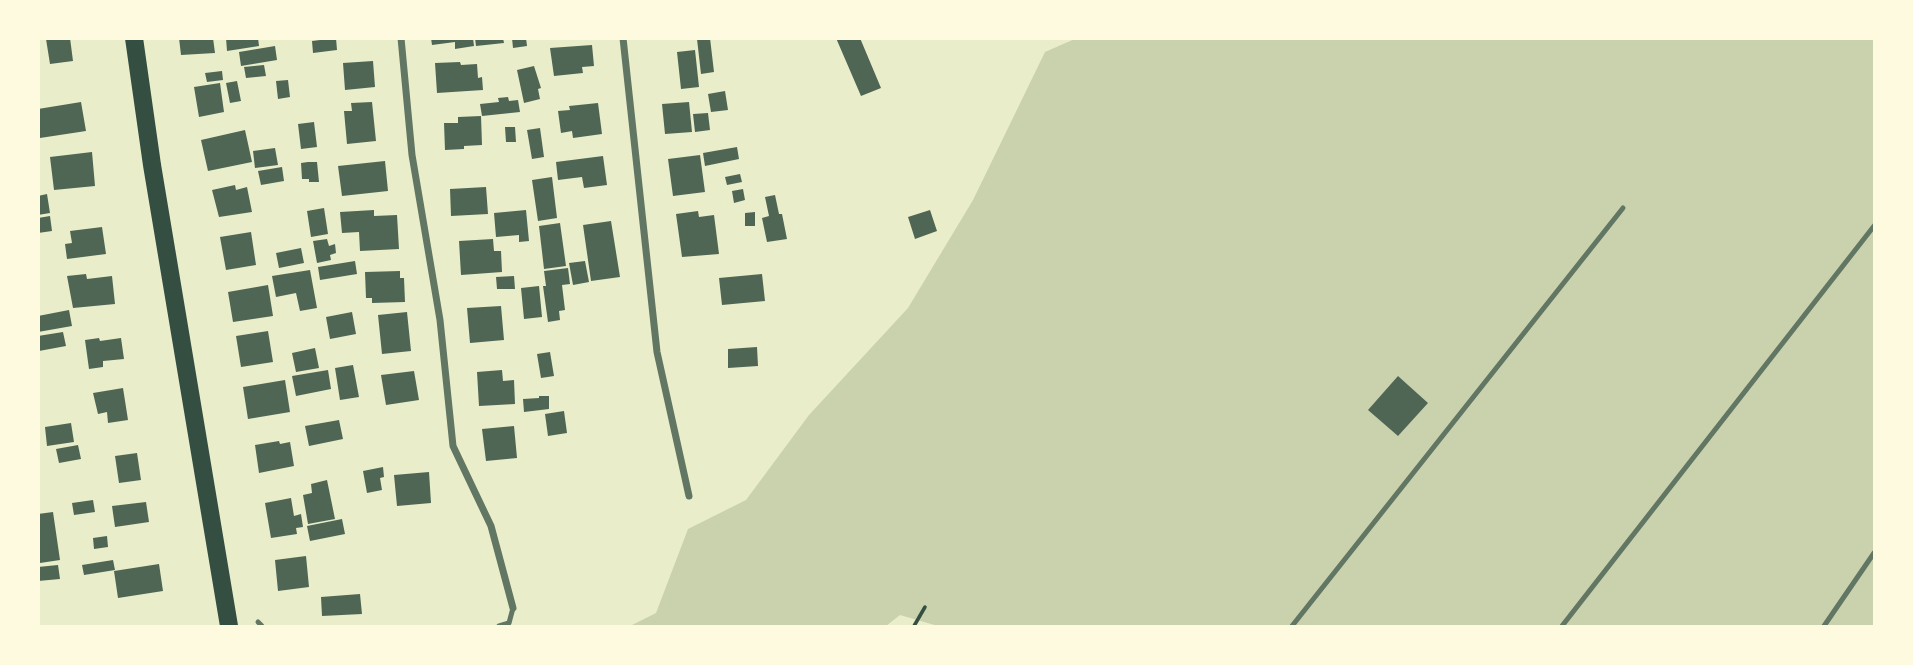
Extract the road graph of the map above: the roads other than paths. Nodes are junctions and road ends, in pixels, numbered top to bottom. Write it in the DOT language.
graph roads {
  1 [pos="134,38"];
  2 [pos="401,38"];
  3 [pos="623,38"];
  4 [pos="1623,208"];
  5 [pos="1874,226"];
  6 [pos="689,496"];
  7 [pos="1874,553"];
  8 [pos="513,608"];
  9 [pos="229,626"];
  10 [pos="499,626"];
  11 [pos="1292,626"];
  12 [pos="1562,626"];
  13 [pos="1824,626"];
  1 -- 9 [label="highway"];
  2 -- 8 [label="street"];
  3 -- 6 [label="street"];
  4 -- 11 [label="lane"];
  5 -- 12 [label="lane"];
  7 -- 13 [label="lane"];
  8 -- 10 [label="lane"];
}
